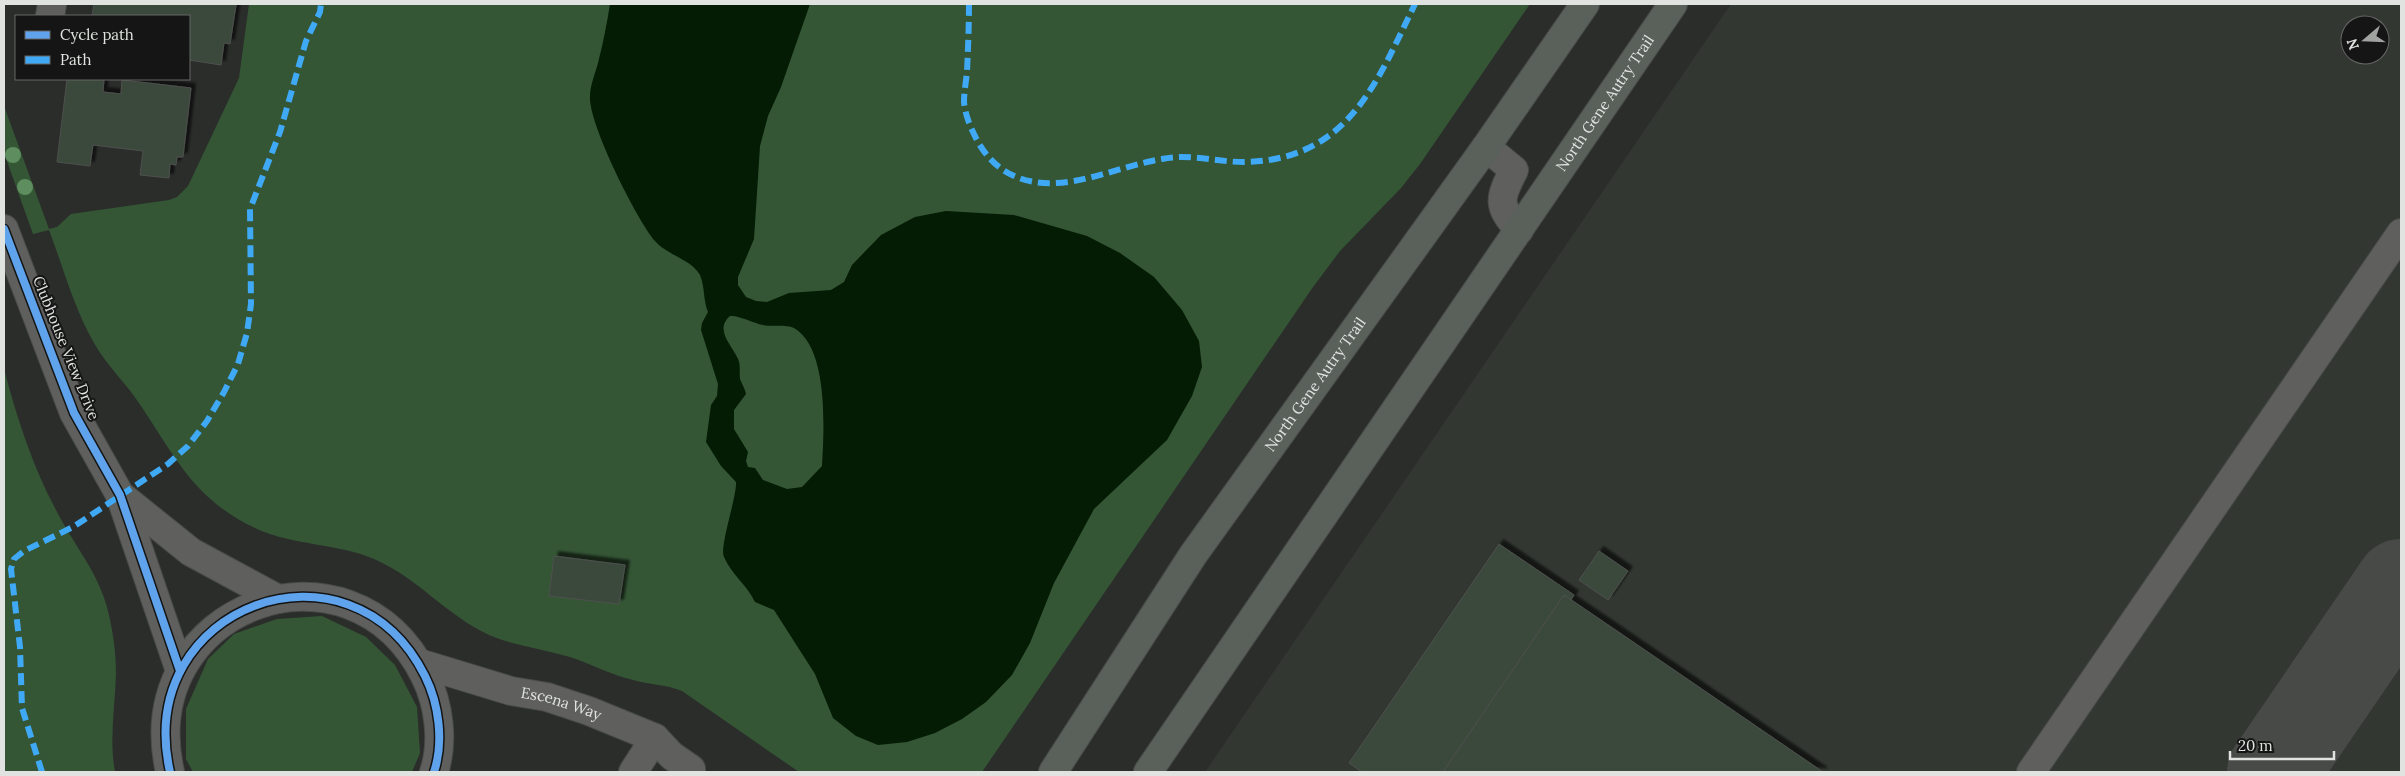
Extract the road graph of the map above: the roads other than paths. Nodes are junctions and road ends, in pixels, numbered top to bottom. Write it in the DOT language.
graph roads {
  1 [pos="1585,4"];
  2 [pos="1673,4"];
  3 [pos="1486,146"];
  4 [pos="4,229"];
  5 [pos="1519,230"];
  6 [pos="2401,233"];
  7 [pos="120,495"];
  8 [pos="278,599"];
  9 [pos="419,663"];
  10 [pos="180,671"];
  11 [pos="655,738"];
  12 [pos="691,769"];
  13 [pos="170,772"];
  14 [pos="434,772"];
  15 [pos="633,772"];
  16 [pos="1053,772"];
  17 [pos="1148,772"];
  18 [pos="2031,772"];
  1 -- 3 [label="main road, North Gene Autry Trail"];
  2 -- 5 [label="main road, North Gene Autry Trail"];
  3 -- 5 [label="street"];
  3 -- 16 [label="main road, North Gene Autry Trail"];
  4 -- 7 [label="street, Clubhouse View Drive"];
  5 -- 17 [label="main road, North Gene Autry Trail"];
  6 -- 18 [label="street"];
  7 -- 8 [label="street, Clubhouse View Drive"];
  7 -- 10 [label="street, Clubhouse View Drive"];
  8 -- 9 [label="street"];
  8 -- 10 [label="street"];
  9 -- 11 [label="street, Escena Way"];
  9 -- 14 [label="street"];
  10 -- 13 [label="street"];
  11 -- 12 [label="street, Escena Way"];
  11 -- 15 [label="street"];
}
